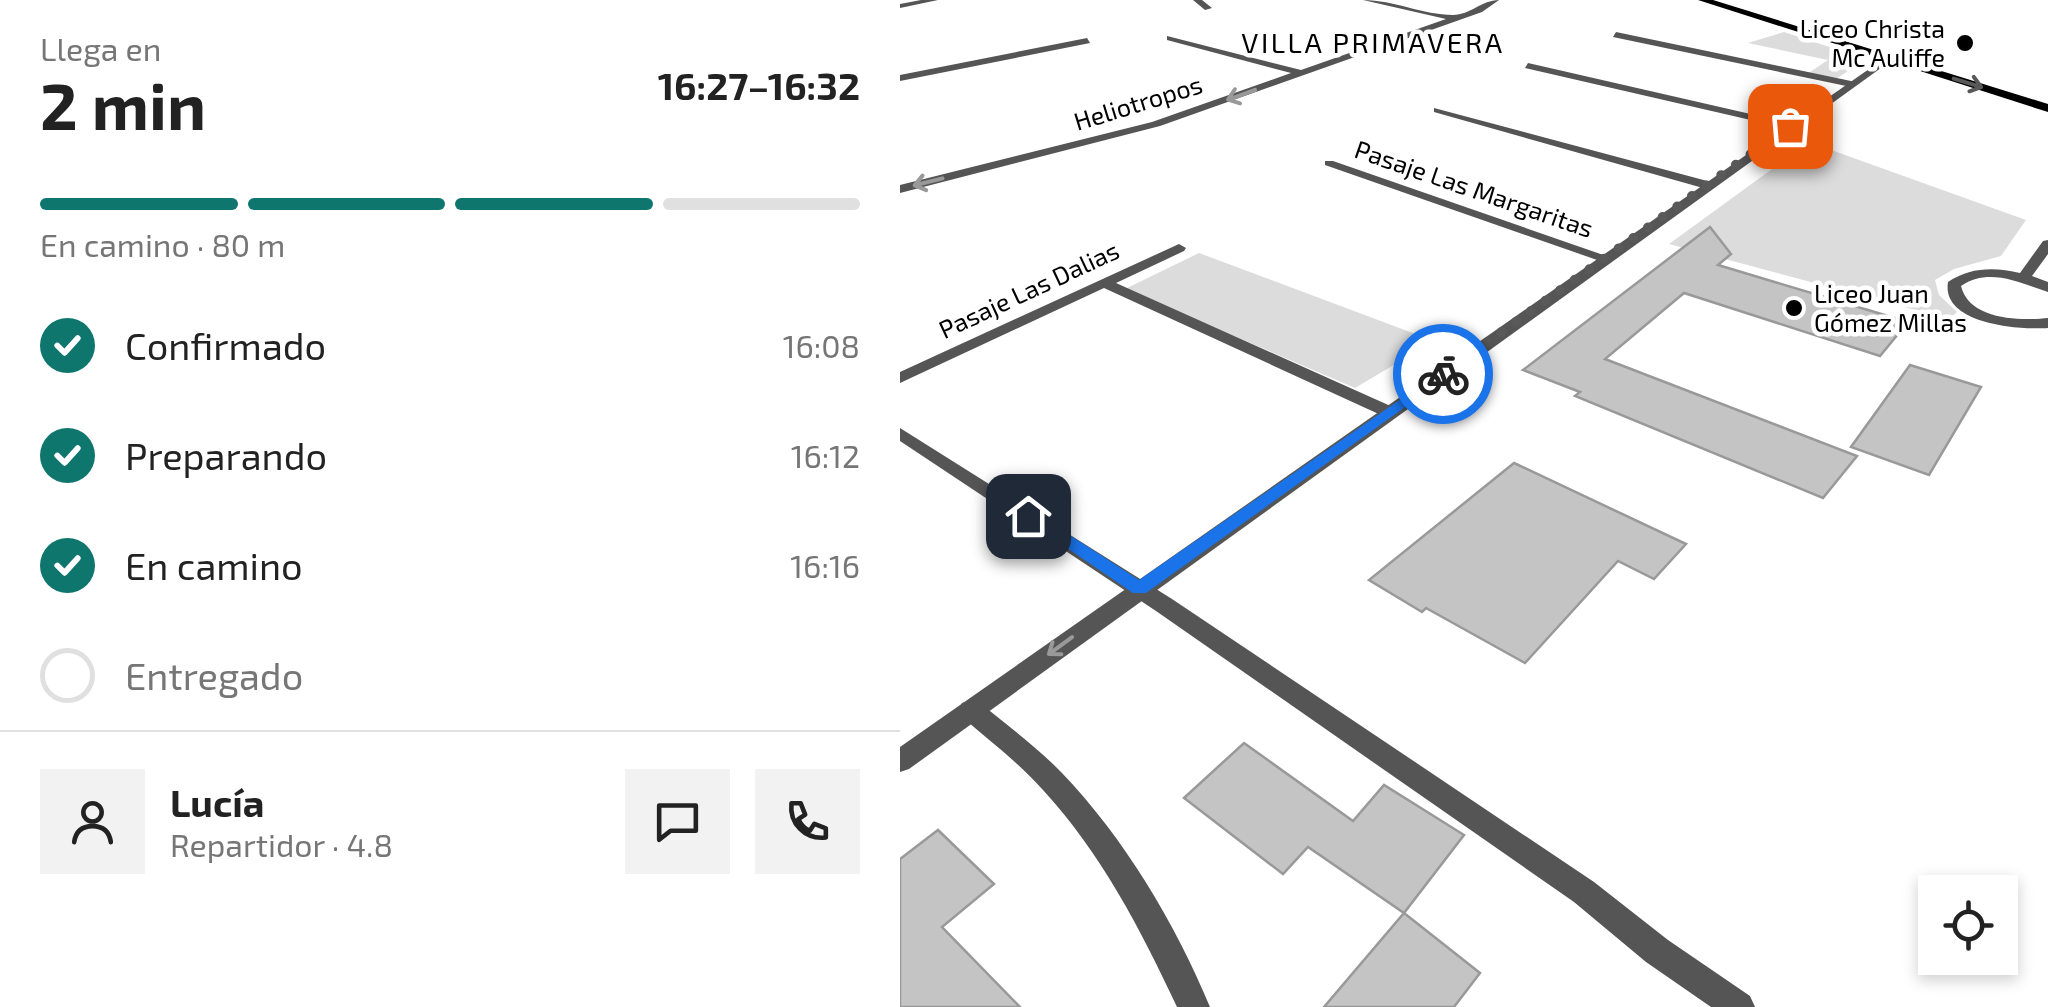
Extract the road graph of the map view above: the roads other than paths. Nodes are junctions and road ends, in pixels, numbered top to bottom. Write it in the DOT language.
graph roads {
  1 [pos="934,0"];
  2 [pos="1197,0"];
  3 [pos="1367,0"];
  4 [pos="1495,0"];
  5 [pos="1703,0"];
  6 [pos="1741,0"];
  7 [pos="900,6"];
  8 [pos="1208,8"];
  9 [pos="1456,18"];
  10 [pos="1616,36"];
  11 [pos="1170,38"];
  12 [pos="1087,41"];
  13 [pos="1888,58"];
  14 [pos="1943,61"];
  15 [pos="1528,66"];
  16 [pos="1302,73"];
  17 [pos="900,78"];
  18 [pos="1851,84"];
  19 [pos="2048,92"];
  20 [pos="2048,108"];
  21 [pos="1438,110"];
  22 [pos="1790,126"];
  23 [pos="1329,163"];
  24 [pos="1707,186"];
  25 [pos="900,189"];
  26 [pos="2048,244"];
  27 [pos="1179,248"];
  28 [pos="1605,258"];
  29 [pos="2024,278"];
  30 [pos="1104,283"];
  31 [pos="2048,288"];
  32 [pos="2048,323"];
  33 [pos="900,378"];
  34 [pos="1390,412"];
  35 [pos="900,432"];
  36 [pos="1140,589"];
  37 [pos="971,710"];
  38 [pos="900,761"];
  39 [pos="1194,1007"];
  40 [pos="1739,1007"];
  1 -- 7 [label="street"];
  2 -- 8 [label="street"];
  3 -- 9 [label="street"];
  4 -- 9 [label="street, Heliotropos"];
  5 -- 13 [label="main road"];
  6 -- 14 [label="main road"];
  9 -- 16 [label="street, Heliotropos"];
  10 -- 18 [label="street"];
  11 -- 16 [label="street"];
  12 -- 17 [label="street"];
  13 -- 14 [label="main road"];
  13 -- 18 [label="street"];
  13 -- 20 [label="main road, one-way"];
  14 -- 19 [label="main road"];
  15 -- 22 [label="street"];
  16 -- 25 [label="street, Heliotropos, one-way"];
  18 -- 22 [label="street"];
  21 -- 24 [label="street"];
  22 -- 24 [label="street"];
  23 -- 28 [label="street, Pasaje Las Margaritas"];
  24 -- 28 [label="street"];
  26 -- 29 [label="street"];
  27 -- 30 [label="street, Pasaje Las Dalias"];
  28 -- 34 [label="street"];
  29 -- 31 [label="street"];
  29 -- 32 [label="street"];
  30 -- 33 [label="street, Pasaje Las Dalias"];
  30 -- 34 [label="street"];
  34 -- 36 [label="street"];
  35 -- 36 [label="street"];
  36 -- 37 [label="street, one-way"];
  36 -- 40 [label="street"];
  37 -- 38 [label="street"];
  37 -- 39 [label="street"];
}
